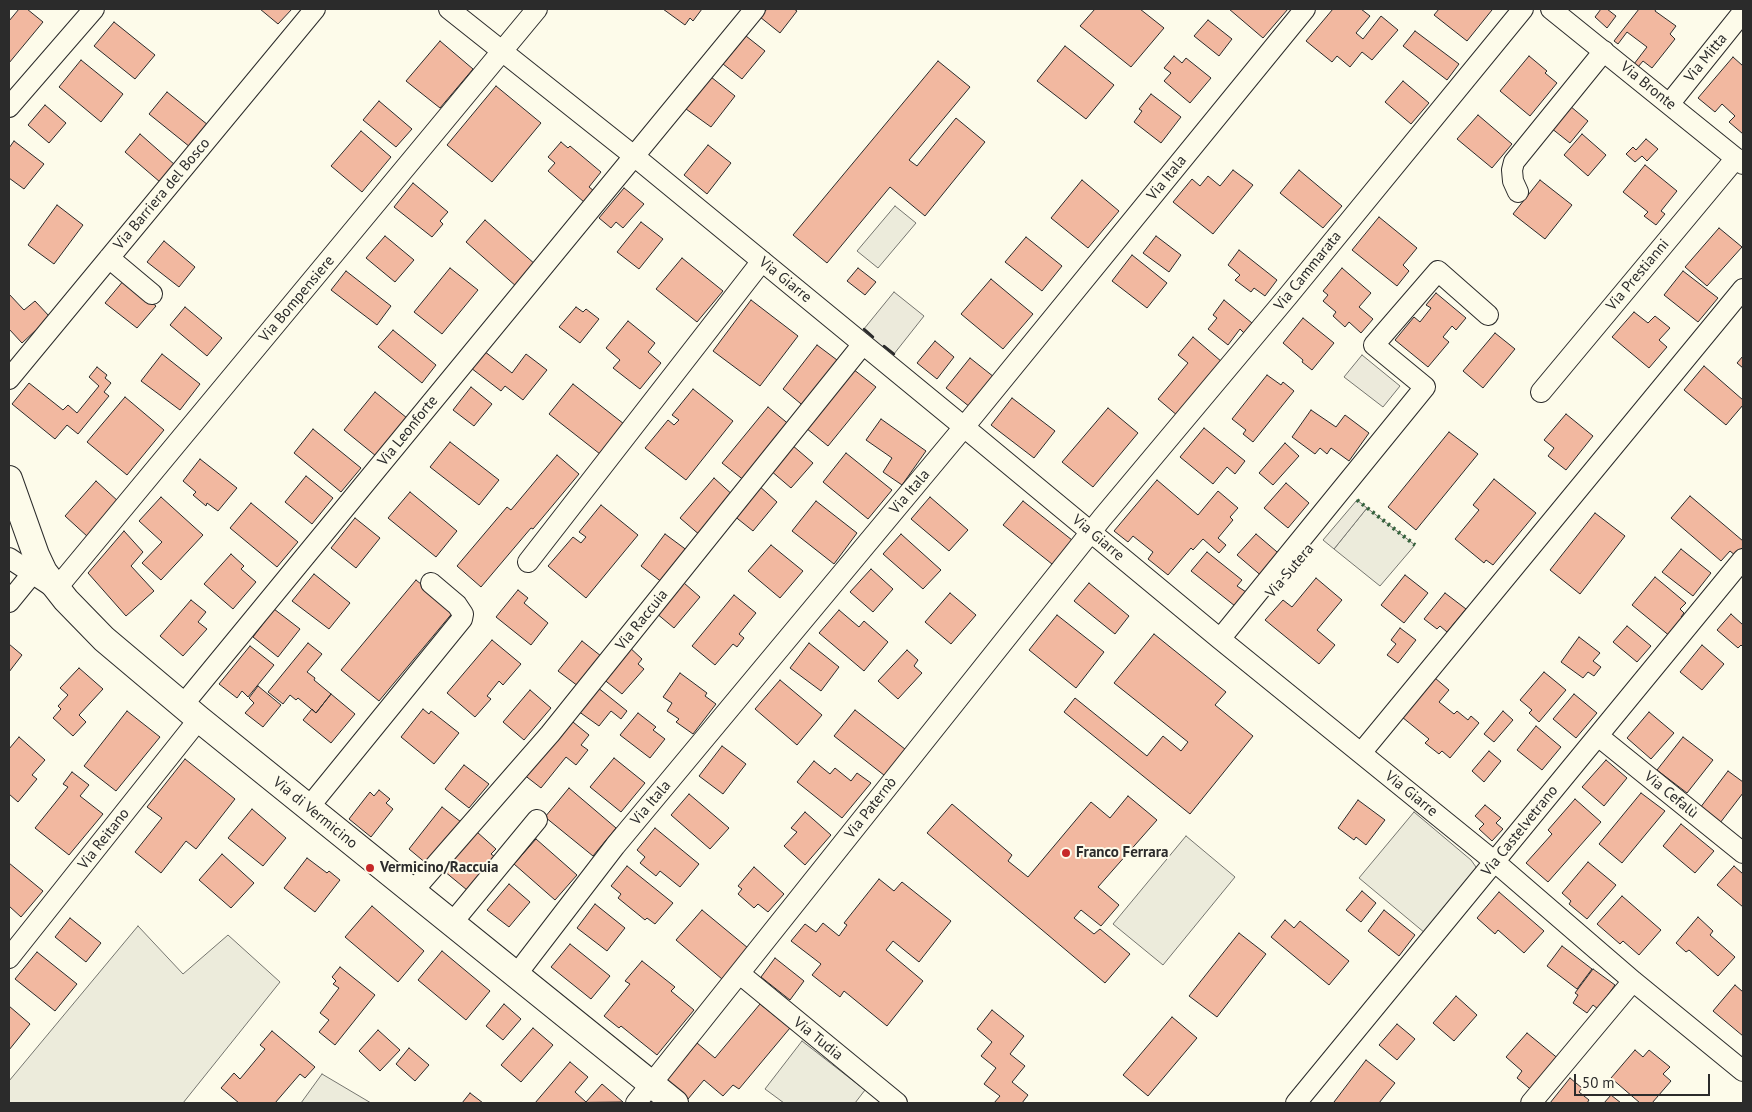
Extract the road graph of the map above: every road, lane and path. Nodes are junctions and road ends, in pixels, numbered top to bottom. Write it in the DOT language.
graph roads {
  1 [pos="94,9"];
  2 [pos="315,9"];
  3 [pos="449,9"];
  4 [pos="537,9"];
  5 [pos="755,9"];
  6 [pos="1305,9"];
  7 [pos="1523,9"];
  8 [pos="1551,9"];
  9 [pos="1743,12"];
  10 [pos="1604,51"];
  11 [pos="502,52"];
  12 [pos="1670,103"];
  13 [pos="9,107"];
  14 [pos="634,156"];
  15 [pos="1740,161"];
  16 [pos="1518,192"];
  17 [pos="109,258"];
  18 [pos="762,261"];
  19 [pos="1743,289"];
  20 [pos="152,294"];
  21 [pos="1488,315"];
  22 [pos="863,344"];
  23 [pos="9,379"];
  24 [pos="1541,392"];
  25 [pos="964,426"];
  26 [pos="1403,434"];
  27 [pos="9,479"];
  28 [pos="1091,532"];
  29 [pos="9,558"];
  30 [pos="1743,559"];
  31 [pos="528,562"];
  32 [pos="36,569"];
  33 [pos="430,583"];
  34 [pos="56,589"];
  35 [pos="9,602"];
  36 [pos="1224,642"];
  37 [pos="190,712"];
  38 [pos="1598,736"];
  39 [pos="1361,754"];
  40 [pos="309,808"];
  41 [pos="537,820"];
  42 [pos="1743,853"];
  43 [pos="1495,862"];
  44 [pos="413,891"];
  45 [pos="452,923"];
  46 [pos="9,958"];
  47 [pos="740,974"];
  48 [pos="516,975"];
  49 [pos="1633,980"];
  50 [pos="1743,1071"];
  51 [pos="644,1094"];
  52 [pos="675,1103"];
  53 [pos="897,1103"];
  54 [pos="1296,1103"];
  55 [pos="1531,1103"];
  1 -- 13 [label="street"];
  2 -- 17 [label="street, Via Barriera del Bosco"];
  3 -- 11 [label="street, Via Giarre"];
  4 -- 11 [label="street, Via Bompensiere"];
  5 -- 14 [label="street, Via Leonforte"];
  6 -- 25 [label="street, Via Itala"];
  7 -- 28 [label="street, Via Cammarata"];
  8 -- 10 [label="street, Via Bronte"];
  9 -- 12 [label="street, Via Mitta"];
  10 -- 12 [label="street, Via Bronte"];
  10 -- 16 [label="street"];
  11 -- 14 [label="street, Via Giarre"];
  11 -- 34 [label="street, Via Bompensiere"];
  12 -- 15 [label="street, Via Bronte"];
  14 -- 18 [label="street, Via Giarre"];
  14 -- 37 [label="street, Via Leonforte"];
  15 -- 24 [label="street, Via Prestianni"];
  17 -- 20 [label="street"];
  17 -- 23 [label="street, Via Barriera del Bosco"];
  18 -- 22 [label="street, Via Giarre"];
  18 -- 31 [label="street"];
  19 -- 39 [label="street"];
  21 -- 36 [label="street"];
  22 -- 25 [label="street, Via Giarre"];
  22 -- 44 [label="street, Via Raccuia"];
  25 -- 28 [label="street, Via Giarre"];
  25 -- 48 [label="street, Via Itala"];
  26 -- 36 [label="street, Via Sutera"];
  27 -- 32 [label="main road, Via di Vermicino"];
  28 -- 36 [label="street, Via Giarre"];
  28 -- 47 [label="street, Via Paternò"];
  29 -- 32 [label="street"];
  30 -- 38 [label="street, Via Castelvetrano"];
  32 -- 34 [label="main road, Via di Vermicino"];
  32 -- 35 [label="street"];
  33 -- 40 [label="street"];
  34 -- 37 [label="main road, Via di Vermicino"];
  36 -- 39 [label="street, Via Giarre"];
  37 -- 40 [label="main road, Via di Vermicino"];
  37 -- 46 [label="street, Via Reitano"];
  38 -- 42 [label="street, Via Cefalù"];
  38 -- 43 [label="street, Via Castelvetrano"];
  39 -- 43 [label="street, Via Giarre"];
  40 -- 44 [label="main road, Via di Vermicino"];
  41 -- 45 [label="street"];
  43 -- 49 [label="street, Via Giarre"];
  43 -- 54 [label="street, Via Castelvetrano"];
  44 -- 45 [label="main road, Via di Vermicino"];
  45 -- 48 [label="main road, Via di Vermicino"];
  47 -- 51 [label="street, Via Paternò"];
  47 -- 53 [label="street, Via Tudia"];
  48 -- 51 [label="main road, Via di Vermicino"];
  49 -- 50 [label="street, Via Giarre"];
  49 -- 55 [label="street"];
  51 -- 52 [label="main road, Via di Vermicino"];
}
